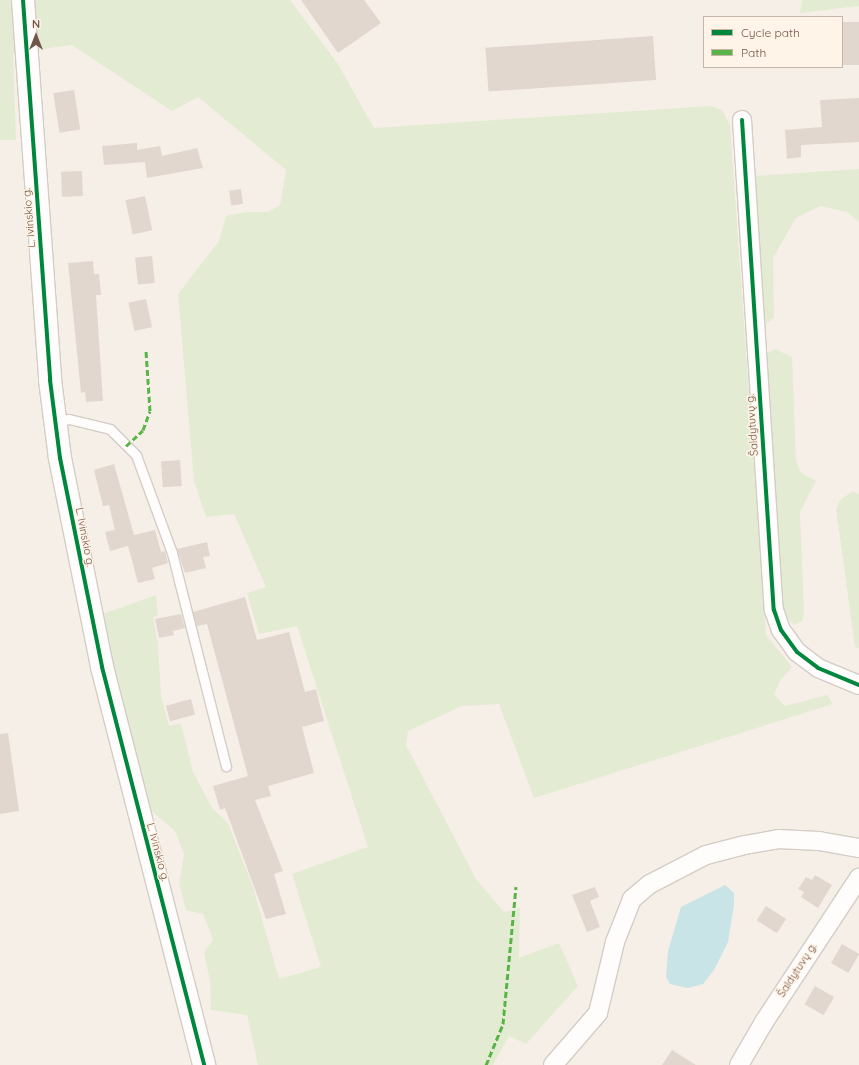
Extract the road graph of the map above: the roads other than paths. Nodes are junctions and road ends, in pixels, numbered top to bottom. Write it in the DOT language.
graph roads {
  1 [pos="23,0"];
  2 [pos="742,120"];
  3 [pos="54,421"];
  4 [pos="859,685"];
  5 [pos="226,766"];
  6 [pos="859,848"];
  7 [pos="859,878"];
  8 [pos="204,1065"];
  9 [pos="553,1065"];
  10 [pos="739,1065"];
  1 -- 3 [label="street, L. Ivinskio g."];
  2 -- 4 [label="street, Šaldytuvų g."];
  3 -- 5 [label="lane"];
  3 -- 8 [label="street, L. Ivinskio g."];
  6 -- 9 [label="street"];
  7 -- 10 [label="street, Šaldytuvų g."];
}
